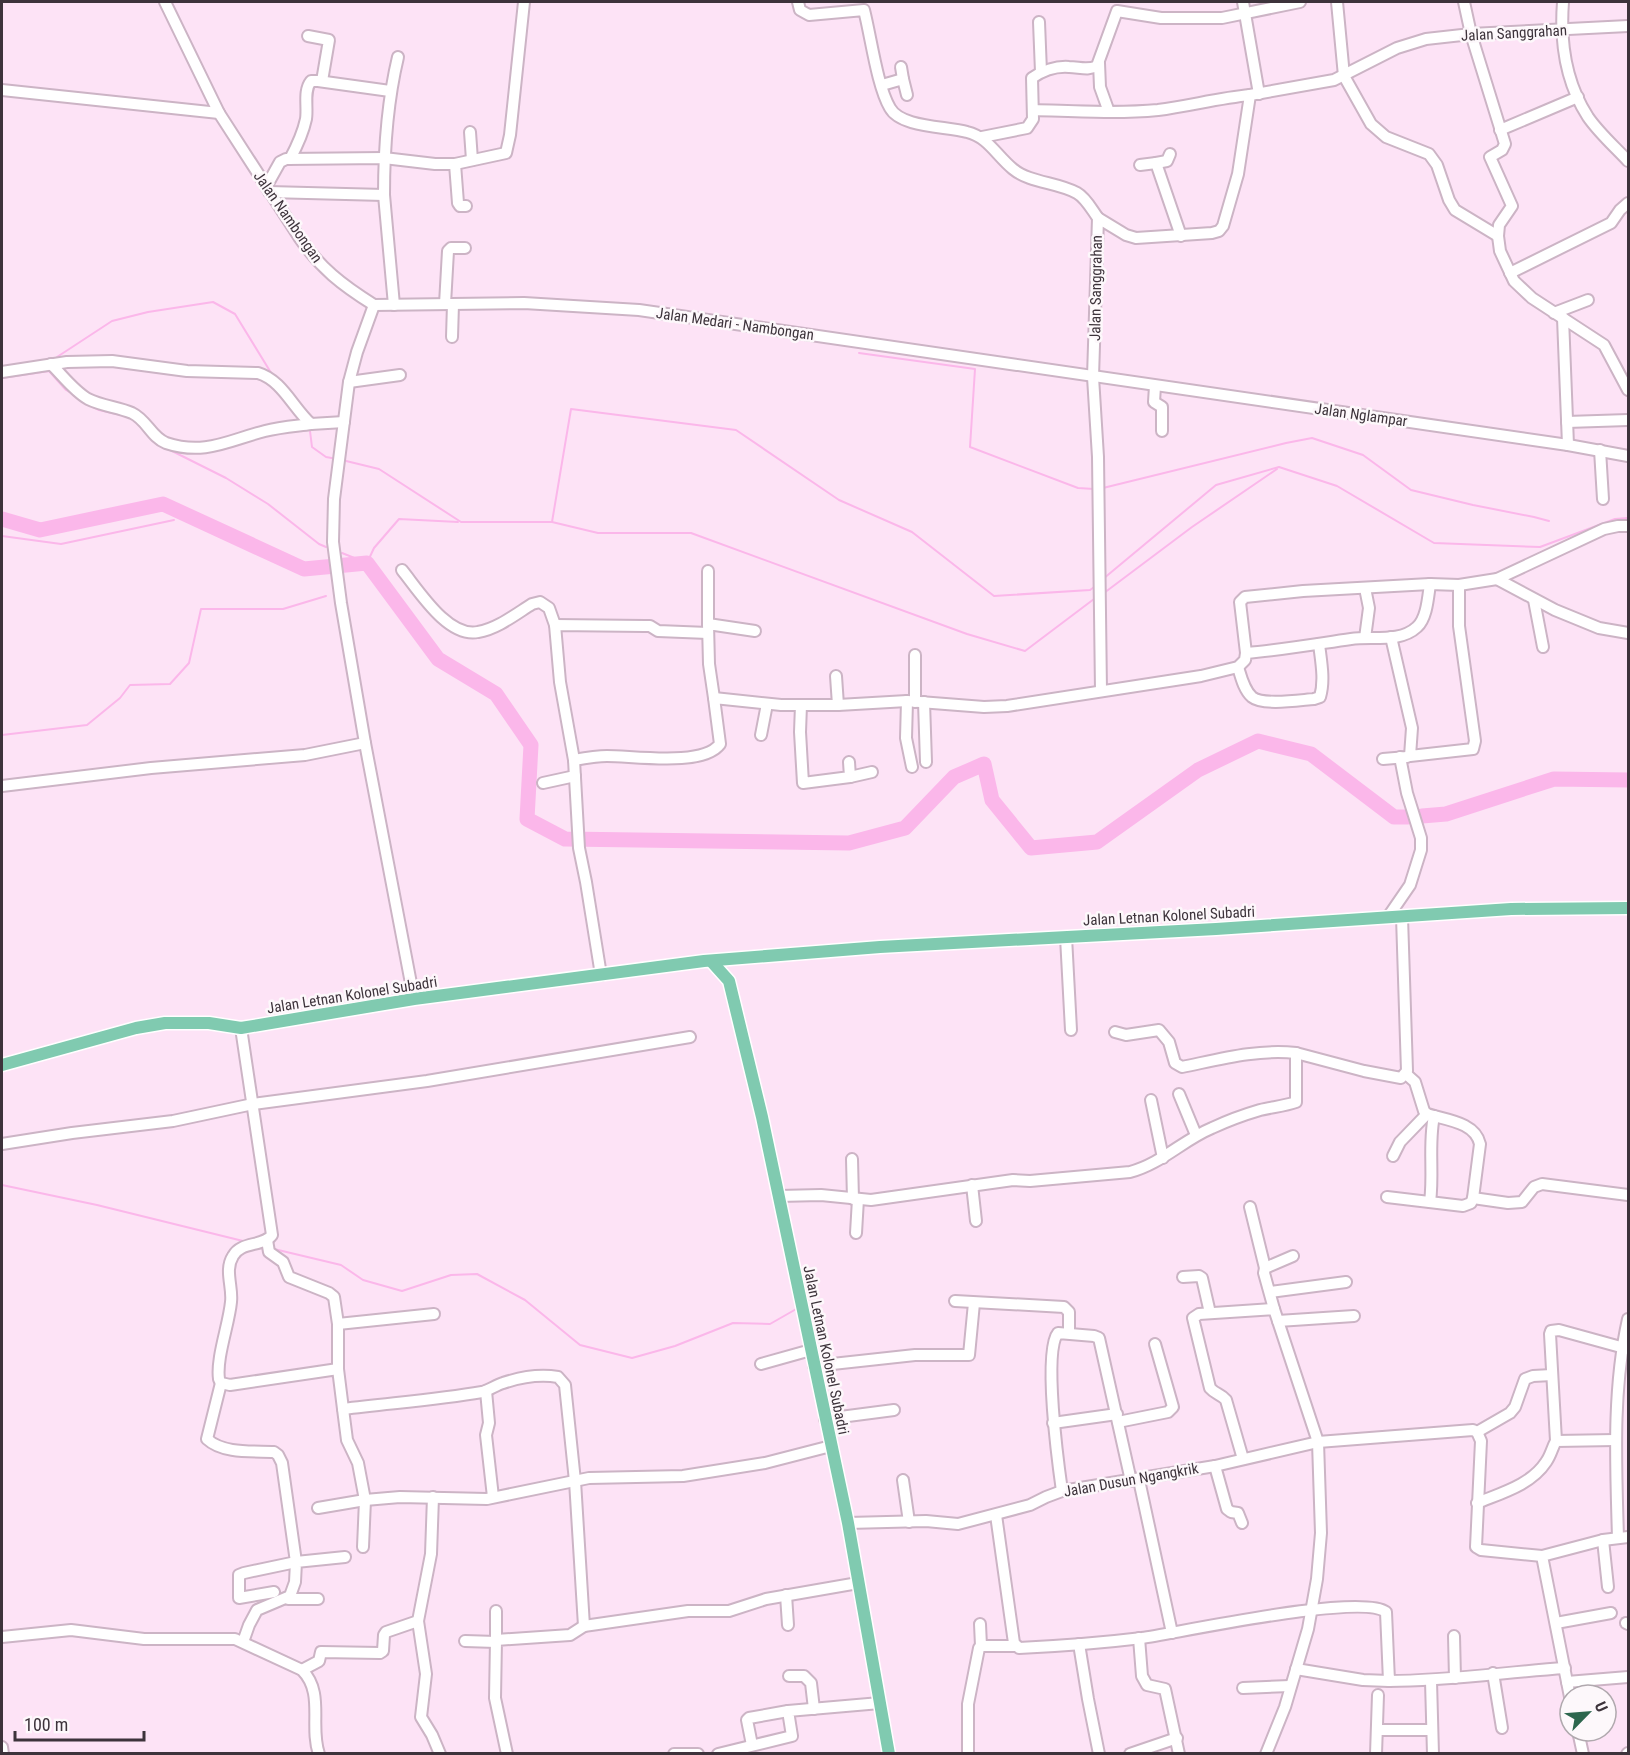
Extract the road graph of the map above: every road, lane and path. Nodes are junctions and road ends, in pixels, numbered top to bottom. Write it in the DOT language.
graph roads {
  1 [pos="165,2"];
  2 [pos="524,2"];
  3 [pos="798,2"];
  4 [pos="1300,2"];
  5 [pos="1337,2"];
  6 [pos="1464,2"];
  7 [pos="1563,2"];
  8 [pos="1118,6"];
  9 [pos="1244,7"];
  10 [pos="1038,22"];
  11 [pos="1629,26"];
  12 [pos="1561,30"];
  13 [pos="1471,34"];
  14 [pos="308,36"];
  15 [pos="398,57"];
  16 [pos="1099,63"];
  17 [pos="901,67"];
  18 [pos="1041,72"];
  19 [pos="1344,76"];
  20 [pos="903,79"];
  21 [pos="322,81"];
  22 [pos="882,85"];
  23 [pos="2,90"];
  24 [pos="390,91"];
  25 [pos="907,95"];
  26 [pos="1254,95"];
  27 [pos="1578,98"];
  28 [pos="1033,110"];
  29 [pos="1109,112"];
  30 [pos="219,113"];
  31 [pos="1500,130"];
  32 [pos="470,132"];
  33 [pos="982,137"];
  34 [pos="1170,154"];
  35 [pos="384,158"];
  36 [pos="290,159"];
  37 [pos="472,160"];
  38 [pos="1629,161"];
  39 [pos="1156,163"];
  40 [pos="455,164"];
  41 [pos="1140,165"];
  42 [pos="268,190"];
  43 [pos="384,195"];
  44 [pos="1629,203"];
  45 [pos="466,206"];
  46 [pos="1098,218"];
  47 [pos="1181,236"];
  48 [pos="1498,236"];
  49 [pos="465,248"];
  50 [pos="1510,273"];
  51 [pos="1588,300"];
  52 [pos="449,304"];
  53 [pos="374,305"];
  54 [pos="394,305"];
  55 [pos="1558,315"];
  56 [pos="452,338"];
  57 [pos="51,364"];
  58 [pos="2,372"];
  59 [pos="400,375"];
  60 [pos="1093,377"];
  61 [pos="349,382"];
  62 [pos="1155,386"];
  63 [pos="1629,390"];
  64 [pos="1629,420"];
  65 [pos="344,422"];
  66 [pos="1567,422"];
  67 [pos="311,424"];
  68 [pos="1162,431"];
  69 [pos="1568,445"];
  70 [pos="1600,450"];
  71 [pos="1629,456"];
  72 [pos="1603,499"];
  73 [pos="1629,526"];
  74 [pos="402,570"];
  75 [pos="708,571"];
  76 [pos="1497,579"];
  77 [pos="1431,584"];
  78 [pos="1460,585"];
  79 [pos="1365,588"];
  80 [pos="1534,600"];
  81 [pos="555,625"];
  82 [pos="708,629"];
  83 [pos="755,631"];
  84 [pos="1629,633"];
  85 [pos="1392,637"];
  86 [pos="1365,638"];
  87 [pos="1319,644"];
  88 [pos="1543,647"];
  89 [pos="1246,653"];
  90 [pos="915,655"];
  91 [pos="1238,667"];
  92 [pos="837,676"];
  93 [pos="1101,691"];
  94 [pos="714,698"];
  95 [pos="916,702"];
  96 [pos="767,704"];
  97 [pos="801,705"];
  98 [pos="838,705"];
  99 [pos="761,735"];
  100 [pos="365,743"];
  101 [pos="1405,757"];
  102 [pos="1383,759"];
  103 [pos="574,760"];
  104 [pos="849,762"];
  105 [pos="926,762"];
  106 [pos="912,767"];
  107 [pos="872,772"];
  108 [pos="575,776"];
  109 [pos="850,777"];
  110 [pos="543,783"];
  111 [pos="2,786"];
  112 [pos="1629,908"];
  113 [pos="1388,917"];
  114 [pos="1402,917"];
  115 [pos="1066,937"];
  116 [pos="731,959"];
  117 [pos="711,961"];
  118 [pos="601,975"];
  119 [pos="729,981"];
  120 [pos="414,999"];
  121 [pos="241,1028"];
  122 [pos="1071,1030"];
  123 [pos="1114,1032"];
  124 [pos="690,1037"];
  125 [pos="1296,1053"];
  126 [pos="2,1065"];
  127 [pos="1406,1074"];
  128 [pos="1179,1094"];
  129 [pos="1151,1100"];
  130 [pos="253,1104"];
  131 [pos="1430,1115"];
  132 [pos="1197,1135"];
  133 [pos="2,1144"];
  134 [pos="1393,1156"];
  135 [pos="1163,1158"];
  136 [pos="852,1159"];
  137 [pos="972,1185"];
  138 [pos="1629,1195"];
  139 [pos="779,1196"];
  140 [pos="1387,1197"];
  141 [pos="1473,1198"];
  142 [pos="855,1199"];
  143 [pos="1430,1202"];
  144 [pos="1250,1207"];
  145 [pos="1260,1220"];
  146 [pos="976,1221"];
  147 [pos="856,1233"];
  148 [pos="267,1240"];
  149 [pos="1293,1257"];
  150 [pos="1266,1267"];
  151 [pos="1183,1277"];
  152 [pos="1346,1282"];
  153 [pos="1270,1292"];
  154 [pos="955,1301"];
  155 [pos="974,1303"];
  156 [pos="1274,1309"];
  157 [pos="1209,1313"];
  158 [pos="434,1314"];
  159 [pos="1354,1316"];
  160 [pos="1629,1319"];
  161 [pos="1278,1321"];
  162 [pos="338,1324"];
  163 [pos="1069,1333"];
  164 [pos="1155,1344"];
  165 [pos="1625,1348"];
  166 [pos="811,1350"];
  167 [pos="761,1364"];
  168 [pos="814,1366"];
  169 [pos="338,1369"];
  170 [pos="1552,1375"];
  171 [pos="221,1383"];
  172 [pos="486,1391"];
  173 [pos="343,1409"];
  174 [pos="894,1410"];
  175 [pos="1616,1416"];
  176 [pos="1629,1417"];
  177 [pos="1118,1418"];
  178 [pos="825,1419"];
  179 [pos="1053,1423"];
  180 [pos="1477,1432"];
  181 [pos="1615,1440"];
  182 [pos="1556,1441"];
  183 [pos="1313,1443"];
  184 [pos="831,1446"];
  185 [pos="1243,1459"];
  186 [pos="1215,1466"];
  187 [pos="903,1480"];
  188 [pos="1135,1480"];
  189 [pos="574,1481"];
  190 [pos="1062,1491"];
  191 [pos="432,1497"];
  192 [pos="493,1497"];
  193 [pos="365,1500"];
  194 [pos="1477,1503"];
  195 [pos="318,1508"];
  196 [pos="996,1515"];
  197 [pos="909,1522"];
  198 [pos="848,1523"];
  199 [pos="1242,1523"];
  200 [pos="1623,1537"];
  201 [pos="1603,1540"];
  202 [pos="363,1547"];
  203 [pos="1542,1556"];
  204 [pos="345,1557"];
  205 [pos="296,1562"];
  206 [pos="858,1583"];
  207 [pos="1608,1587"];
  208 [pos="274,1592"];
  209 [pos="786,1595"];
  210 [pos="288,1599"];
  211 [pos="318,1599"];
  212 [pos="1311,1609"];
  213 [pos="496,1611"];
  214 [pos="1611,1613"];
  215 [pos="417,1621"];
  216 [pos="1556,1623"];
  217 [pos="980,1624"];
  218 [pos="788,1625"];
  219 [pos="584,1626"];
  220 [pos="1172,1633"];
  221 [pos="1454,1636"];
  222 [pos="2,1637"];
  223 [pos="1139,1638"];
  224 [pos="243,1641"];
  225 [pos="465,1641"];
  226 [pos="496,1641"];
  227 [pos="1079,1644"];
  228 [pos="981,1646"];
  229 [pos="1015,1646"];
  230 [pos="1564,1668"];
  231 [pos="1296,1669"];
  232 [pos="302,1670"];
  233 [pos="1493,1673"];
  234 [pos="789,1676"];
  235 [pos="1629,1677"];
  236 [pos="1455,1678"];
  237 [pos="1389,1681"];
  238 [pos="1431,1681"];
  239 [pos="1567,1682"];
  240 [pos="1290,1686"];
  241 [pos="1243,1688"];
  242 [pos="1378,1695"];
  243 [pos="880,1703"];
  244 [pos="814,1709"];
  245 [pos="788,1711"];
  246 [pos="1502,1728"];
  247 [pos="1377,1730"];
  248 [pos="1432,1730"];
  249 [pos="1177,1738"];
  250 [pos="752,1746"];
  251 [pos="2,1747"];
  252 [pos="3,1754"];
  253 [pos="319,1754"];
  254 [pos="440,1754"];
  255 [pos="507,1754"];
  256 [pos="674,1754"];
  257 [pos="698,1754"];
  258 [pos="718,1754"];
  259 [pos="890,1754"];
  260 [pos="968,1754"];
  261 [pos="1099,1754"];
  262 [pos="1130,1754"];
  263 [pos="1179,1754"];
  264 [pos="1266,1754"];
  265 [pos="1376,1754"];
  266 [pos="1433,1754"];
  1 -- 30 [label="street, Jalan Nambongan"];
  2 -- 37 [label="street"];
  3 -- 22 [label="street"];
  4 -- 9 [label="street"];
  5 -- 19 [label="street"];
  6 -- 13 [label="street"];
  7 -- 12 [label="street"];
  8 -- 9 [label="street"];
  8 -- 16 [label="street"];
  9 -- 26 [label="street"];
  10 -- 18 [label="street"];
  11 -- 12 [label="street, Jalan Sanggrahan"];
  12 -- 13 [label="street, Jalan Sanggrahan"];
  12 -- 27 [label="street"];
  13 -- 19 [label="street, Jalan Sanggrahan"];
  13 -- 31 [label="street"];
  14 -- 21 [label="street"];
  15 -- 24 [label="street"];
  16 -- 18 [label="street"];
  16 -- 29 [label="street"];
  17 -- 20 [label="street"];
  18 -- 28 [label="street"];
  19 -- 26 [label="street, Jalan Sanggrahan"];
  19 -- 48 [label="street"];
  20 -- 22 [label="street"];
  20 -- 25 [label="street"];
  21 -- 24 [label="street"];
  21 -- 36 [label="street"];
  22 -- 33 [label="street"];
  23 -- 30 [label="street"];
  24 -- 35 [label="street"];
  26 -- 29 [label="street"];
  26 -- 47 [label="street, Jalan Sanggrahan"];
  27 -- 31 [label="street"];
  27 -- 38 [label="street"];
  28 -- 29 [label="street"];
  28 -- 33 [label="street"];
  30 -- 42 [label="street, Jalan Nambongan"];
  31 -- 48 [label="street"];
  32 -- 37 [label="street"];
  33 -- 46 [label="street"];
  34 -- 39 [label="street"];
  35 -- 36 [label="street"];
  35 -- 40 [label="street"];
  35 -- 43 [label="street"];
  36 -- 42 [label="street"];
  37 -- 40 [label="street"];
  39 -- 41 [label="street"];
  39 -- 47 [label="street"];
  40 -- 45 [label="street"];
  42 -- 43 [label="street"];
  42 -- 53 [label="street, Jalan Nambongan"];
  43 -- 54 [label="street"];
  44 -- 50 [label="street"];
  46 -- 47 [label="street, Jalan Sanggrahan"];
  46 -- 60 [label="street, Jalan Sanggrahan"];
  48 -- 50 [label="street"];
  49 -- 52 [label="street"];
  50 -- 55 [label="street"];
  51 -- 55 [label="street"];
  52 -- 54 [label="street, Jalan Medari - Nambongan"];
  52 -- 56 [label="street"];
  52 -- 60 [label="street, Jalan Medari - Nambongan"];
  53 -- 54 [label="street, Jalan Medari - Nambongan"];
  53 -- 61 [label="street"];
  55 -- 63 [label="street"];
  55 -- 66 [label="street"];
  57 -- 58 [label="street"];
  57 -- 67 [label="street"];
  57 -- 67 [label="street"];
  59 -- 61 [label="street"];
  60 -- 62 [label="street, Jalan Nglampar"];
  60 -- 93 [label="street, Jalan Sanggrahan"];
  61 -- 65 [label="street"];
  62 -- 68 [label="street"];
  62 -- 69 [label="street, Jalan Nglampar"];
  64 -- 66 [label="street"];
  65 -- 67 [label="street"];
  65 -- 100 [label="street"];
  66 -- 69 [label="street"];
  69 -- 70 [label="street, Jalan Nglampar"];
  70 -- 71 [label="street, Jalan Nglampar"];
  70 -- 72 [label="street"];
  73 -- 76 [label="street"];
  74 -- 81 [label="street"];
  75 -- 82 [label="street"];
  76 -- 78 [label="street"];
  76 -- 80 [label="street"];
  77 -- 78 [label="street"];
  77 -- 79 [label="street"];
  77 -- 85 [label="street"];
  78 -- 101 [label="street"];
  79 -- 86 [label="street"];
  79 -- 89 [label="street"];
  80 -- 84 [label="street"];
  80 -- 88 [label="street"];
  81 -- 82 [label="street"];
  81 -- 103 [label="street"];
  82 -- 83 [label="street"];
  82 -- 94 [label="street"];
  85 -- 86 [label="street"];
  85 -- 101 [label="street"];
  86 -- 87 [label="street"];
  87 -- 89 [label="street"];
  87 -- 91 [label="street"];
  89 -- 91 [label="street"];
  90 -- 95 [label="street"];
  91 -- 93 [label="street"];
  92 -- 98 [label="street"];
  93 -- 95 [label="street"];
  94 -- 96 [label="street"];
  94 -- 103 [label="street"];
  95 -- 98 [label="street"];
  95 -- 105 [label="street"];
  95 -- 106 [label="street"];
  96 -- 97 [label="street"];
  96 -- 99 [label="street"];
  97 -- 98 [label="street"];
  97 -- 109 [label="street"];
  100 -- 111 [label="street"];
  100 -- 120 [label="street"];
  101 -- 102 [label="street"];
  101 -- 113 [label="street"];
  103 -- 108 [label="street"];
  104 -- 109 [label="street"];
  107 -- 109 [label="street"];
  108 -- 110 [label="street"];
  108 -- 118 [label="street"];
  112 -- 114 [label="main road, Jalan Letnan Kolonel Subadri"];
  113 -- 114 [label="main road, Jalan Letnan Kolonel Subadri"];
  113 -- 115 [label="main road, Jalan Letnan Kolonel Subadri"];
  114 -- 127 [label="street"];
  115 -- 116 [label="main road, Jalan Letnan Kolonel Subadri"];
  115 -- 122 [label="street"];
  116 -- 117 [label="main road, Jalan Letnan Kolonel Subadri"];
  116 -- 119 [label="main road"];
  117 -- 118 [label="main road, Jalan Letnan Kolonel Subadri"];
  117 -- 119 [label="main road, Jalan Letnan Kolonel Subadri"];
  118 -- 120 [label="main road, Jalan Letnan Kolonel Subadri"];
  119 -- 139 [label="main road, Jalan Letnan Kolonel Subadri"];
  120 -- 121 [label="main road, Jalan Letnan Kolonel Subadri"];
  121 -- 126 [label="main road, Jalan Letnan Kolonel Subadri"];
  121 -- 130 [label="street"];
  123 -- 125 [label="street"];
  124 -- 130 [label="street"];
  125 -- 127 [label="street"];
  125 -- 132 [label="street"];
  127 -- 131 [label="street"];
  128 -- 132 [label="street"];
  129 -- 135 [label="street"];
  130 -- 133 [label="street"];
  130 -- 148 [label="street"];
  131 -- 134 [label="street"];
  131 -- 141 [label="street"];
  131 -- 143 [label="street"];
  132 -- 135 [label="street"];
  135 -- 137 [label="street"];
  136 -- 142 [label="street"];
  137 -- 142 [label="street"];
  137 -- 146 [label="street"];
  138 -- 141 [label="street"];
  139 -- 142 [label="street"];
  139 -- 166 [label="main road, Jalan Letnan Kolonel Subadri"];
  140 -- 143 [label="street"];
  141 -- 143 [label="street"];
  142 -- 147 [label="street"];
  144 -- 150 [label="street"];
  145 -- 150 [label="street"];
  148 -- 162 [label="street"];
  148 -- 171 [label="street"];
  149 -- 150 [label="street"];
  150 -- 153 [label="street"];
  151 -- 157 [label="street"];
  152 -- 153 [label="street"];
  153 -- 156 [label="street"];
  154 -- 155 [label="street"];
  155 -- 163 [label="street"];
  155 -- 168 [label="street"];
  156 -- 157 [label="street"];
  156 -- 161 [label="street"];
  157 -- 185 [label="street"];
  158 -- 162 [label="street"];
  159 -- 161 [label="street"];
  160 -- 165 [label="street"];
  161 -- 183 [label="street"];
  162 -- 169 [label="street"];
  163 -- 177 [label="street"];
  163 -- 179 [label="street"];
  164 -- 177 [label="street"];
  165 -- 170 [label="street"];
  165 -- 175 [label="street"];
  166 -- 167 [label="street"];
  166 -- 168 [label="main road, Jalan Letnan Kolonel Subadri"];
  168 -- 178 [label="main road, Jalan Letnan Kolonel Subadri"];
  169 -- 171 [label="street"];
  169 -- 173 [label="street"];
  170 -- 180 [label="street"];
  170 -- 182 [label="street"];
  171 -- 205 [label="street"];
  172 -- 173 [label="street"];
  172 -- 189 [label="street"];
  172 -- 192 [label="street"];
  173 -- 193 [label="street"];
  174 -- 178 [label="street"];
  175 -- 176 [label="street"];
  175 -- 181 [label="street"];
  177 -- 179 [label="street"];
  177 -- 188 [label="street"];
  178 -- 184 [label="main road, Jalan Letnan Kolonel Subadri"];
  179 -- 190 [label="street"];
  180 -- 183 [label="street, Jalan Dusun Ngangkrik"];
  180 -- 194 [label="street"];
  181 -- 182 [label="street"];
  181 -- 200 [label="street"];
  182 -- 194 [label="street"];
  183 -- 185 [label="street, Jalan Dusun Ngangkrik"];
  183 -- 212 [label="street"];
  184 -- 189 [label="street"];
  184 -- 198 [label="main road, Jalan Letnan Kolonel Subadri"];
  185 -- 186 [label="street, Jalan Dusun Ngangkrik"];
  186 -- 188 [label="street, Jalan Dusun Ngangkrik"];
  186 -- 199 [label="street"];
  187 -- 197 [label="street"];
  188 -- 190 [label="street, Jalan Dusun Ngangkrik"];
  188 -- 220 [label="street"];
  189 -- 192 [label="street"];
  189 -- 219 [label="street"];
  190 -- 196 [label="street, Jalan Dusun Ngangkrik"];
  191 -- 192 [label="street"];
  191 -- 193 [label="street"];
  191 -- 215 [label="street"];
  193 -- 195 [label="street"];
  193 -- 202 [label="street"];
  194 -- 203 [label="street"];
  196 -- 197 [label="street, Jalan Dusun Ngangkrik"];
  196 -- 229 [label="street"];
  197 -- 198 [label="street, Jalan Dusun Ngangkrik"];
  198 -- 206 [label="main road, Jalan Letnan Kolonel Subadri"];
  200 -- 201 [label="street"];
  201 -- 203 [label="street"];
  201 -- 207 [label="street"];
  203 -- 216 [label="street"];
  204 -- 205 [label="street"];
  205 -- 208 [label="street"];
  205 -- 210 [label="street"];
  206 -- 209 [label="street"];
  206 -- 243 [label="main road, Jalan Letnan Kolonel Subadri"];
  209 -- 218 [label="street"];
  209 -- 219 [label="street"];
  210 -- 211 [label="street"];
  210 -- 224 [label="street"];
  212 -- 220 [label="street"];
  212 -- 231 [label="street"];
  212 -- 237 [label="street"];
  213 -- 226 [label="street"];
  214 -- 216 [label="street"];
  215 -- 232 [label="street"];
  215 -- 254 [label="street"];
  216 -- 230 [label="street"];
  217 -- 228 [label="street"];
  219 -- 226 [label="street"];
  220 -- 223 [label="street"];
  221 -- 236 [label="street"];
  222 -- 224 [label="street"];
  223 -- 227 [label="street"];
  223 -- 249 [label="street"];
  224 -- 232 [label="street"];
  225 -- 226 [label="street"];
  226 -- 255 [label="street"];
  227 -- 229 [label="street"];
  227 -- 261 [label="street"];
  228 -- 229 [label="street"];
  228 -- 260 [label="street"];
  230 -- 233 [label="street"];
  230 -- 239 [label="street"];
  231 -- 237 [label="street"];
  231 -- 240 [label="street"];
  232 -- 253 [label="street"];
  233 -- 236 [label="street"];
  233 -- 246 [label="street"];
  234 -- 244 [label="street"];
  235 -- 239 [label="street"];
  236 -- 238 [label="street"];
  237 -- 238 [label="street"];
  238 -- 248 [label="street"];
  240 -- 241 [label="street"];
  240 -- 264 [label="street"];
  242 -- 247 [label="street"];
  243 -- 244 [label="street"];
  243 -- 259 [label="main road, Jalan Letnan Kolonel Subadri"];
  244 -- 245 [label="street"];
  245 -- 250 [label="street"];
  245 -- 250 [label="street"];
  247 -- 248 [label="street"];
  247 -- 265 [label="street"];
  248 -- 266 [label="street"];
  249 -- 262 [label="street"];
  249 -- 263 [label="street"];
  250 -- 258 [label="street"];
  251 -- 252 [label="street"];
  256 -- 257 [label="street"];
}
